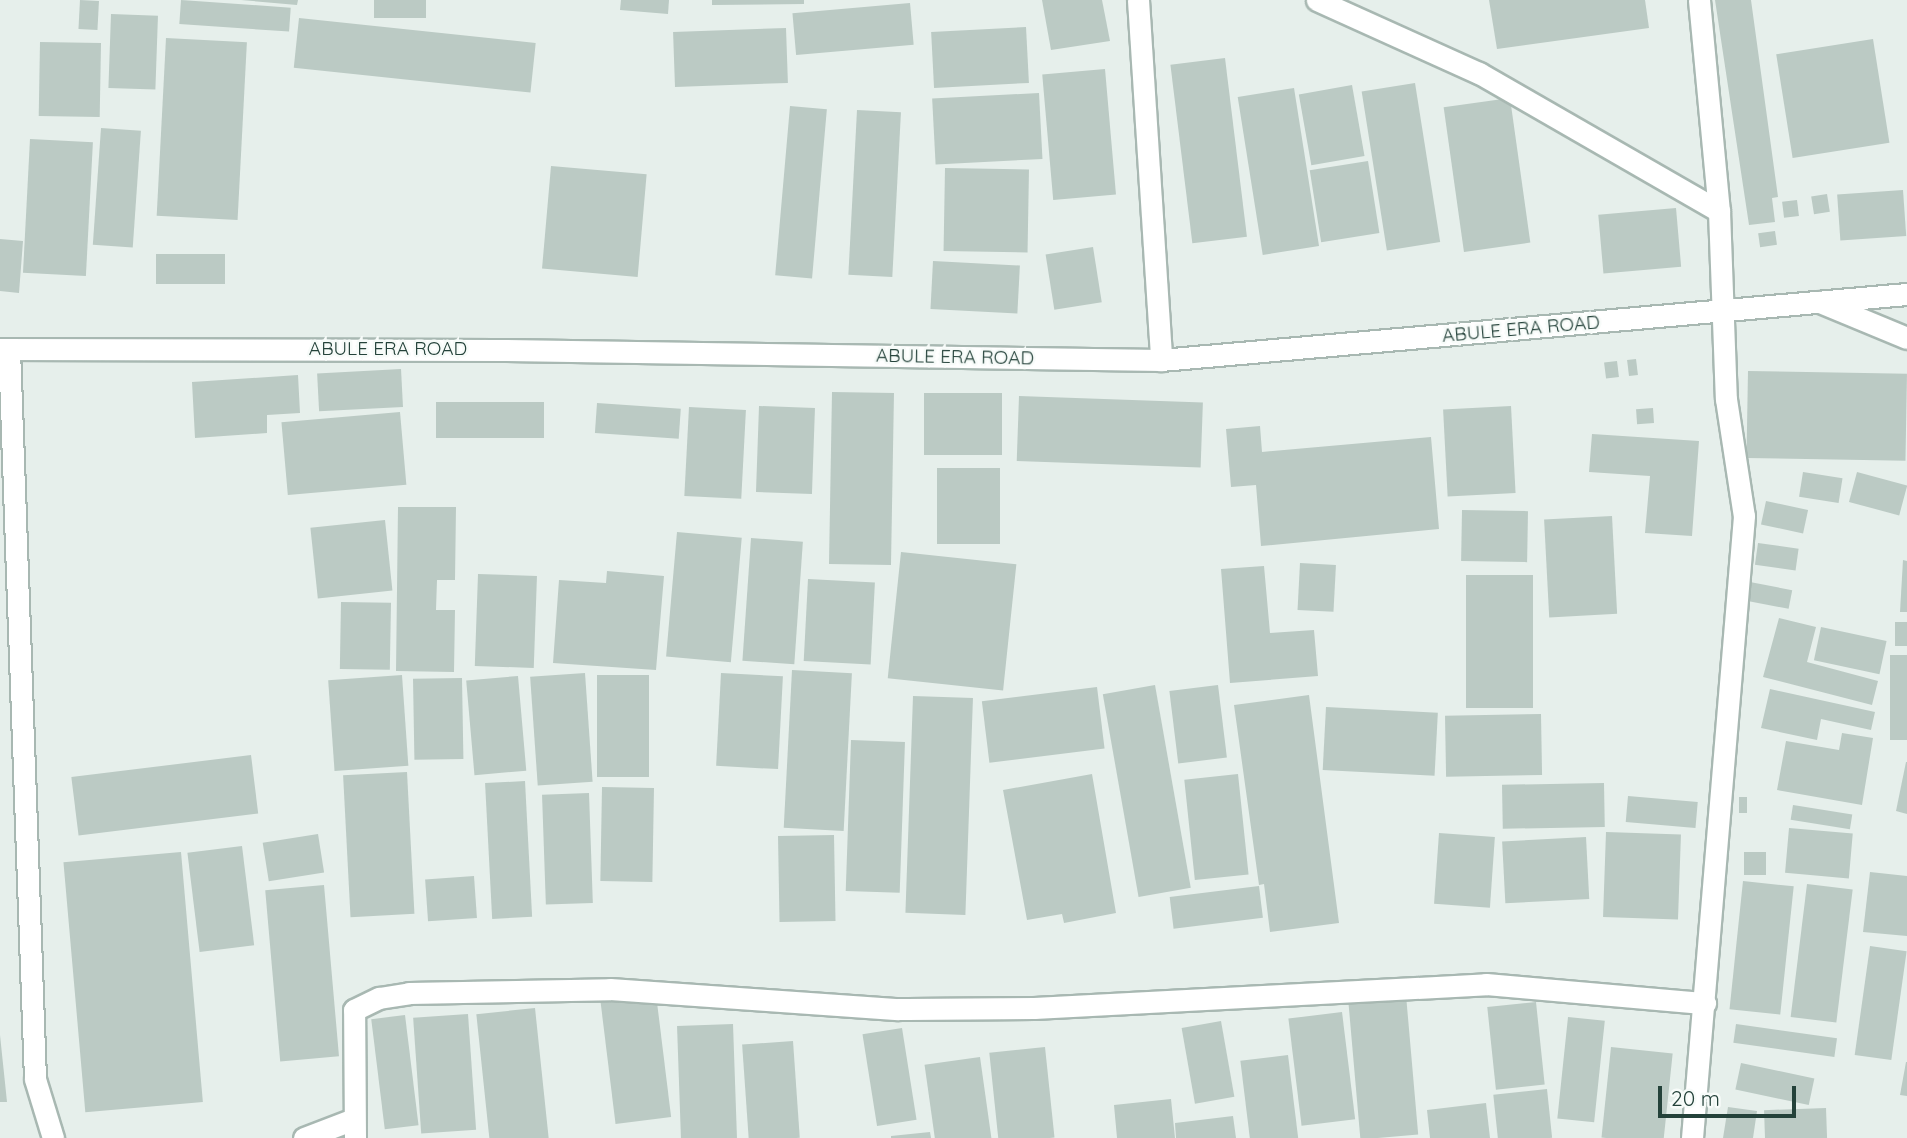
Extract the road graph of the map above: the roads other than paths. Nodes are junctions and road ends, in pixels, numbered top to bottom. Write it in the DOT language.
graph roads {
  1 [pos="1138,0"];
  2 [pos="1317,0"];
  3 [pos="1699,0"];
  4 [pos="1719,211"];
  5 [pos="1907,294"];
  6 [pos="1820,302"];
  7 [pos="1726,311"];
  8 [pos="1907,338"];
  9 [pos="4,349"];
  10 [pos="1161,360"];
  11 [pos="1705,1003"];
  12 [pos="354,1128"];
  13 [pos="53,1138"];
  14 [pos="304,1138"];
  15 [pos="1692,1138"];
  1 -- 10 [label="street"];
  2 -- 4 [label="street"];
  3 -- 4 [label="street"];
  4 -- 7 [label="street"];
  5 -- 6 [label="street, ABULE ERA ROAD"];
  6 -- 7 [label="street, ABULE ERA ROAD"];
  6 -- 8 [label="street"];
  7 -- 10 [label="street, ABULE ERA ROAD"];
  7 -- 11 [label="street"];
  9 -- 10 [label="street, ABULE ERA ROAD"];
  9 -- 13 [label="street"];
  11 -- 12 [label="street"];
  11 -- 15 [label="street"];
  12 -- 14 [label="street"];
}
